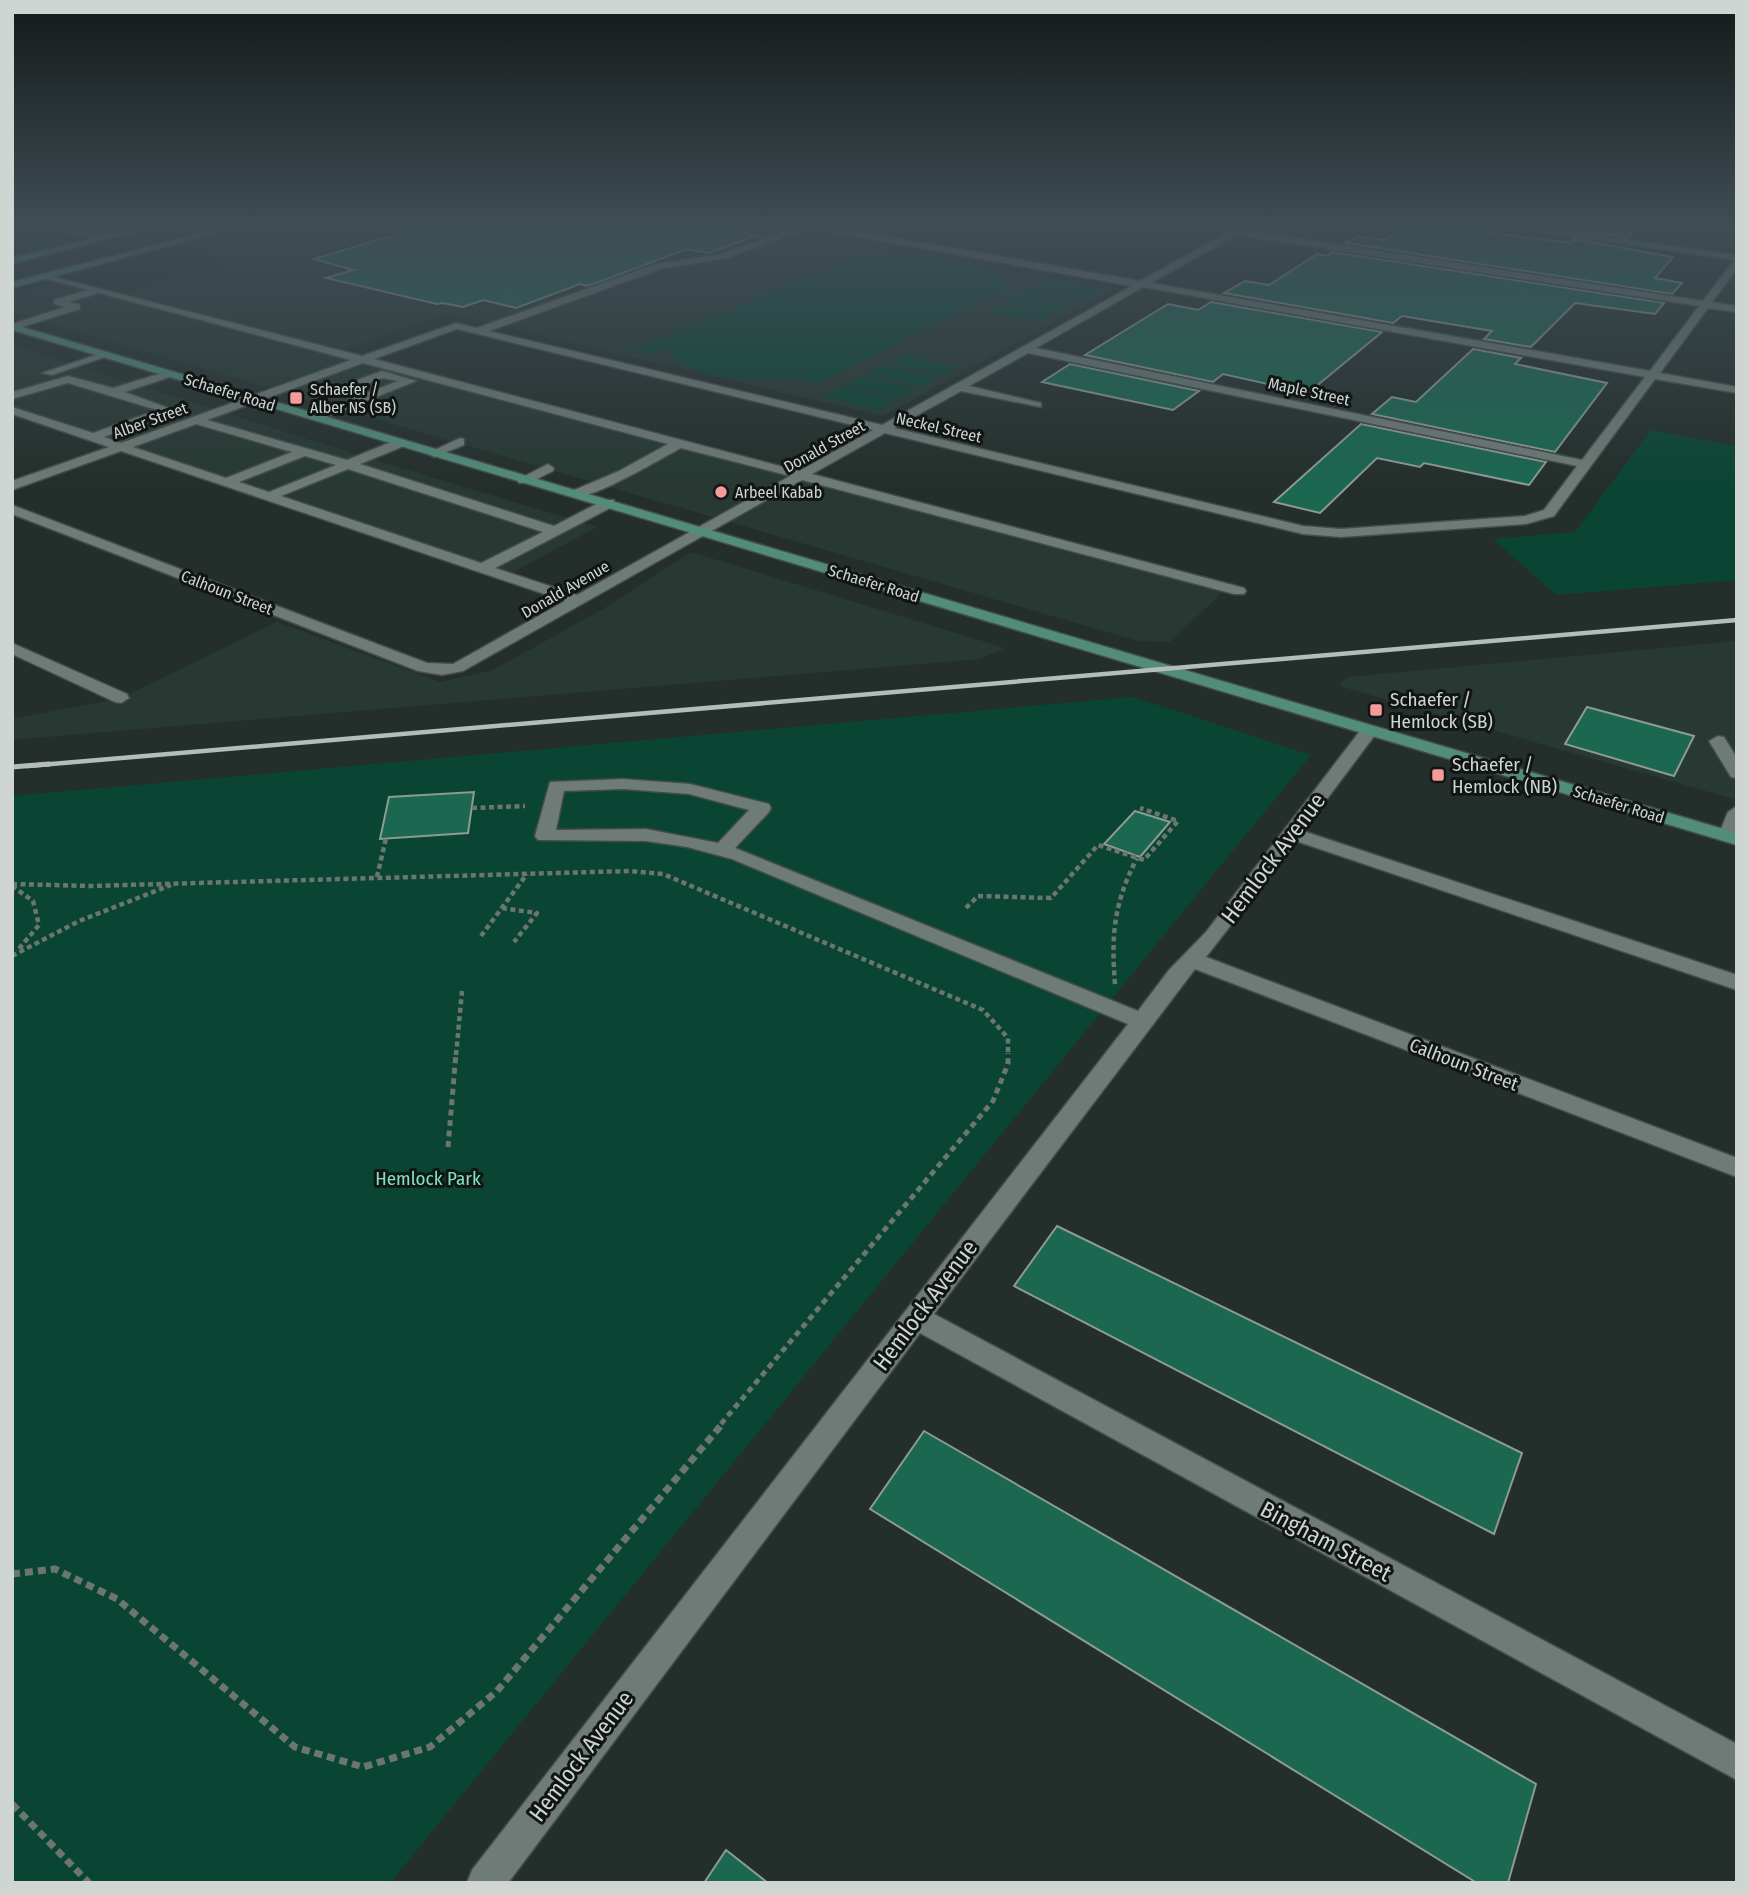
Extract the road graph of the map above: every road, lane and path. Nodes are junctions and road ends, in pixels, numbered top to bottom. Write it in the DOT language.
graph roads {
  1 [pos="67,310"];
  2 [pos="176,310"];
  3 [pos="536,310"];
  4 [pos="1094,310"];
  5 [pos="1290,310"];
  6 [pos="1701,310"];
  7 [pos="456,326"];
  8 [pos="15,330"];
  9 [pos="479,331"];
  10 [pos="1026,349"];
  11 [pos="106,355"];
  12 [pos="363,360"];
  13 [pos="169,374"];
  14 [pos="1654,375"];
  15 [pos="12,384"];
  16 [pos="960,387"];
  17 [pos="1737,390"];
  18 [pos="113,393"];
  19 [pos="12,396"];
  20 [pos="367,398"];
  21 [pos="253,399"];
  22 [pos="1037,405"];
  23 [pos="12,410"];
  24 [pos="315,418"];
  25 [pos="195,420"];
  26 [pos="884,430"];
  27 [pos="93,437"];
  28 [pos="460,442"];
  29 [pos="400,443"];
  30 [pos="678,444"];
  31 [pos="122,446"];
  32 [pos="304,452"];
  33 [pos="434,453"];
  34 [pos="347,464"];
  35 [pos="1586,464"];
  36 [pos="548,468"];
  37 [pos="801,476"];
  38 [pos="524,480"];
  39 [pos="227,482"];
  40 [pos="12,486"];
  41 [pos="577,494"];
  42 [pos="270,496"];
  43 [pos="609,503"];
  44 [pos="12,509"];
  45 [pos="555,531"];
  46 [pos="702,531"];
  47 [pos="482,568"];
  48 [pos="1238,591"];
  49 [pos="580,601"];
  50 [pos="12,648"];
  51 [pos="442,670"];
  52 [pos="121,698"];
  53 [pos="1369,731"];
  54 [pos="1718,741"];
  55 [pos="1737,773"];
  56 [pos="530,807"];
  57 [pos="472,808"];
  58 [pos="1140,808"];
  59 [pos="1737,812"];
  60 [pos="1291,833"];
  61 [pos="1732,837"];
  62 [pos="386,838"];
  63 [pos="722,850"];
  64 [pos="1137,858"];
  65 [pos="527,873"];
  66 [pos="377,877"];
  67 [pos="178,883"];
  68 [pos="12,885"];
  69 [pos="502,908"];
  70 [pos="965,908"];
  71 [pos="481,936"];
  72 [pos="514,942"];
  73 [pos="13,955"];
  74 [pos="1192,960"];
  75 [pos="1737,983"];
  76 [pos="462,991"];
  77 [pos="1115,991"];
  78 [pos="1142,1021"];
  79 [pos="447,1147"];
  80 [pos="1737,1168"];
  81 [pos="916,1318"];
  82 [pos="12,1574"];
  83 [pos="1737,1763"];
  84 [pos="12,1804"];
  85 [pos="89,1883"];
  86 [pos="485,1883"];
  1 -- 8 [label="street"];
  2 -- 12 [label="street"];
  3 -- 9 [label="street"];
  4 -- 10 [label="street, Donald Street"];
  5 -- 14 [label="street"];
  6 -- 14 [label="street"];
  7 -- 9 [label="street, Neckel Street"];
  7 -- 12 [label="street, Alber Street"];
  8 -- 11 [label="main road, Schaefer Road"];
  9 -- 26 [label="street, Neckel Street"];
  10 -- 16 [label="street, Donald Street"];
  10 -- 35 [label="street, Maple Street"];
  11 -- 13 [label="main road, Schaefer Road"];
  11 -- 15 [label="street"];
  12 -- 21 [label="street, Alber Street"];
  12 -- 30 [label="street"];
  13 -- 18 [label="street"];
  13 -- 21 [label="main road, Schaefer Road"];
  14 -- 17 [label="street"];
  14 -- 35 [label="street"];
  16 -- 22 [label="street"];
  16 -- 26 [label="street, Donald Street"];
  18 -- 19 [label="street"];
  18 -- 27 [label="street"];
  20 -- 20 [label="street"];
  20 -- 24 [label="street"];
  21 -- 24 [label="main road, Schaefer Road"];
  21 -- 25 [label="street, Alber Street"];
  23 -- 27 [label="street"];
  24 -- 29 [label="main road, Schaefer Road"];
  25 -- 31 [label="street, Alber Street"];
  25 -- 32 [label="street"];
  26 -- 35 [label="street, Neckel Street"];
  26 -- 37 [label="street, Donald Street"];
  27 -- 31 [label="street"];
  28 -- 33 [label="street"];
  29 -- 33 [label="main road, Schaefer Road"];
  29 -- 34 [label="street"];
  30 -- 37 [label="street"];
  30 -- 41 [label="street"];
  31 -- 39 [label="street"];
  31 -- 40 [label="street, Alber Street"];
  32 -- 34 [label="street"];
  32 -- 39 [label="street"];
  33 -- 38 [label="main road, Schaefer Road"];
  34 -- 42 [label="street"];
  34 -- 45 [label="street"];
  36 -- 38 [label="street"];
  37 -- 46 [label="street, Donald Street"];
  37 -- 48 [label="street"];
  38 -- 41 [label="main road, Schaefer Road"];
  39 -- 42 [label="street"];
  41 -- 43 [label="main road, Schaefer Road"];
  42 -- 47 [label="street"];
  43 -- 45 [label="street"];
  43 -- 46 [label="main road, Schaefer Road"];
  44 -- 51 [label="street, Calhoun Street"];
  45 -- 47 [label="street"];
  46 -- 49 [label="street, Donald Avenue"];
  46 -- 53 [label="main road, Schaefer Road"];
  47 -- 49 [label="street"];
  49 -- 51 [label="street, Donald Avenue"];
  50 -- 52 [label="street"];
  53 -- 60 [label="street, Hemlock Avenue"];
  53 -- 61 [label="main road, Schaefer Road"];
  54 -- 55 [label="street"];
  56 -- 57 [label="path"];
  58 -- 64 [label="path"];
  59 -- 61 [label="street"];
  60 -- 74 [label="street, Hemlock Avenue"];
  60 -- 75 [label="street"];
  62 -- 66 [label="path"];
  63 -- 63 [label="street"];
  63 -- 78 [label="street"];
  64 -- 70 [label="path"];
  64 -- 77 [label="path"];
  65 -- 66 [label="path"];
  65 -- 69 [label="path"];
  65 -- 82 [label="path"];
  66 -- 67 [label="path"];
  67 -- 68 [label="path"];
  67 -- 73 [label="path"];
  68 -- 73 [label="path"];
  69 -- 71 [label="path"];
  69 -- 72 [label="path"];
  74 -- 78 [label="street, Hemlock Avenue"];
  74 -- 80 [label="street, Calhoun Street"];
  76 -- 79 [label="path"];
  78 -- 81 [label="street, Hemlock Avenue"];
  81 -- 83 [label="street, Bingham Street"];
  81 -- 86 [label="street, Hemlock Avenue"];
  84 -- 85 [label="path"];
}
